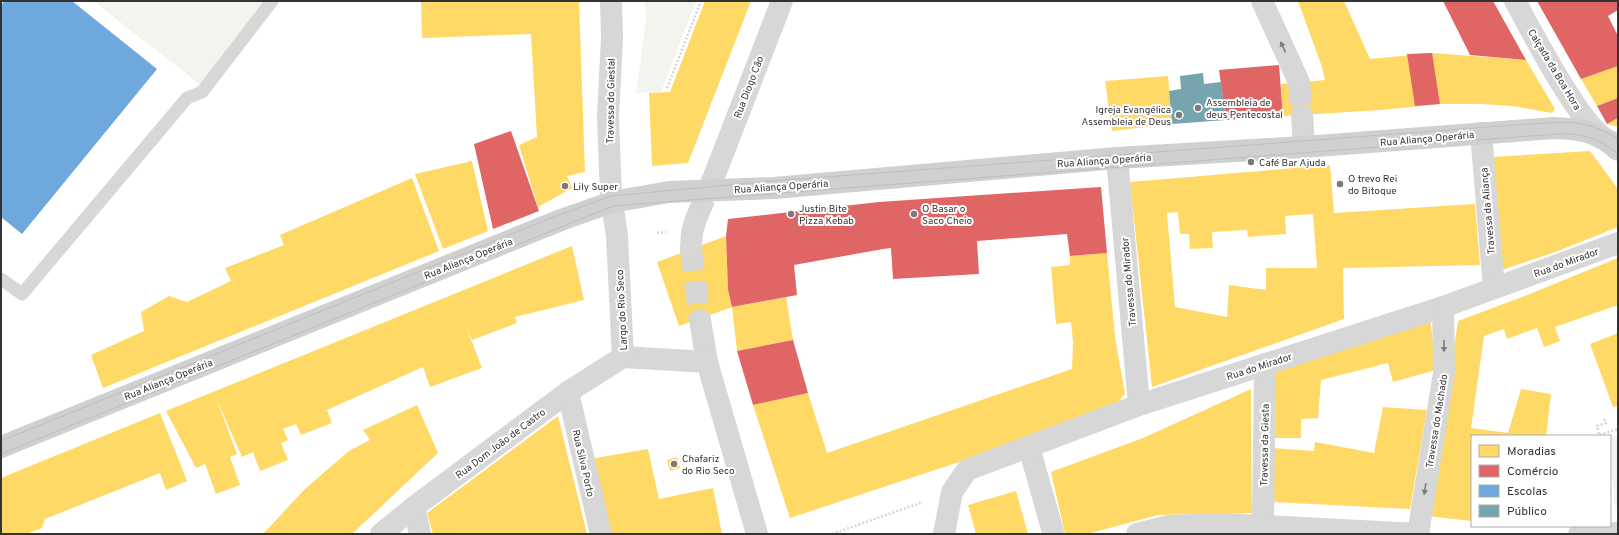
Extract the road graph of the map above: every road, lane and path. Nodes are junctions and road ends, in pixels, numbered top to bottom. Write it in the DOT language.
graph roads {
  1 [pos="272,1"];
  2 [pos="611,1"];
  3 [pos="701,1"];
  4 [pos="782,1"];
  5 [pos="1262,1"];
  6 [pos="1515,1"];
  7 [pos="1299,82"];
  8 [pos="667,88"];
  9 [pos="1302,114"];
  10 [pos="1481,133"];
  11 [pos="1614,144"];
  12 [pos="1304,147"];
  13 [pos="1117,158"];
  14 [pos="715,174"];
  15 [pos="612,202"];
  16 [pos="696,219"];
  17 [pos="1618,243"];
  18 [pos="691,249"];
  19 [pos="1,279"];
  20 [pos="1494,288"];
  21 [pos="1443,307"];
  22 [pos="700,320"];
  23 [pos="623,357"];
  24 [pos="707,362"];
  25 [pos="1265,364"];
  26 [pos="568,392"];
  27 [pos="1139,405"];
  28 [pos="1604,419"];
  29 [pos="1618,429"];
  30 [pos="1603,435"];
  31 [pos="1029,447"];
  32 [pos="1,448"];
  33 [pos="952,492"];
  34 [pos="414,507"];
  35 [pos="1264,526"];
  36 [pos="1226,529"];
  37 [pos="1053,532"];
  38 [pos="1618,533"];
  39 [pos="381,534"];
  40 [pos="420,534"];
  41 [pos="601,534"];
  42 [pos="757,534"];
  43 [pos="832,534"];
  44 [pos="944,534"];
  45 [pos="1137,534"];
  46 [pos="1418,534"];
  47 [pos="1579,534"];
  1 -- 19 [label="lane"];
  2 -- 15 [label="street, Travessa do Giestal"];
  3 -- 8 [label="path"];
  4 -- 14 [label="street, Rua Diogo Cão"];
  7 -- 5 [label="street, one-way"];
  6 -- 11 [label="street, Calçada da Boa Hora"];
  9 -- 12 [label="street"];
  10 -- 11 [label="street, Rua Aliança Operária"];
  10 -- 12 [label="street, Rua Aliança Operária"];
  10 -- 20 [label="street, Travessa da Aliança"];
  12 -- 13 [label="street, Rua Aliança Operária"];
  13 -- 15 [label="street, Rua Aliança Operária"];
  13 -- 27 [label="street, Travessa do Mirador"];
  15 -- 23 [label="street, Largo do Rio Seco"];
  15 -- 32 [label="street, Rua Aliança Operária"];
  16 -- 18 [label="street"];
  17 -- 20 [label="street, Rua do Mirador"];
  20 -- 21 [label="street, Rua do Mirador"];
  21 -- 25 [label="street, Rua do Mirador"];
  21 -- 46 [label="street, Travessa do Machado, one-way"];
  22 -- 24 [label="street"];
  23 -- 24 [label="street, Largo do Rio Seco"];
  23 -- 26 [label="street, Rua Dom João de Castro"];
  24 -- 42 [label="street"];
  25 -- 27 [label="street, Rua do Mirador"];
  25 -- 35 [label="street, Travessa da Giesta"];
  26 -- 34 [label="street, Rua Dom João de Castro"];
  26 -- 41 [label="street, Rua Silva Porto"];
  27 -- 31 [label="street, Rua do Mirador"];
  28 -- 30 [label="path"];
  29 -- 30 [label="path"];
  31 -- 33 [label="street, Rua do Mirador"];
  31 -- 37 [label="street"];
  33 -- 43 [label="path"];
  33 -- 44 [label="street, Rua do Mirador"];
  34 -- 39 [label="street, Rua Dom João de Castro"];
  34 -- 40 [label="street"];
  35 -- 36 [label="street"];
  35 -- 46 [label="street"];
  36 -- 45 [label="street"];
  38 -- 47 [label="street"];
}
